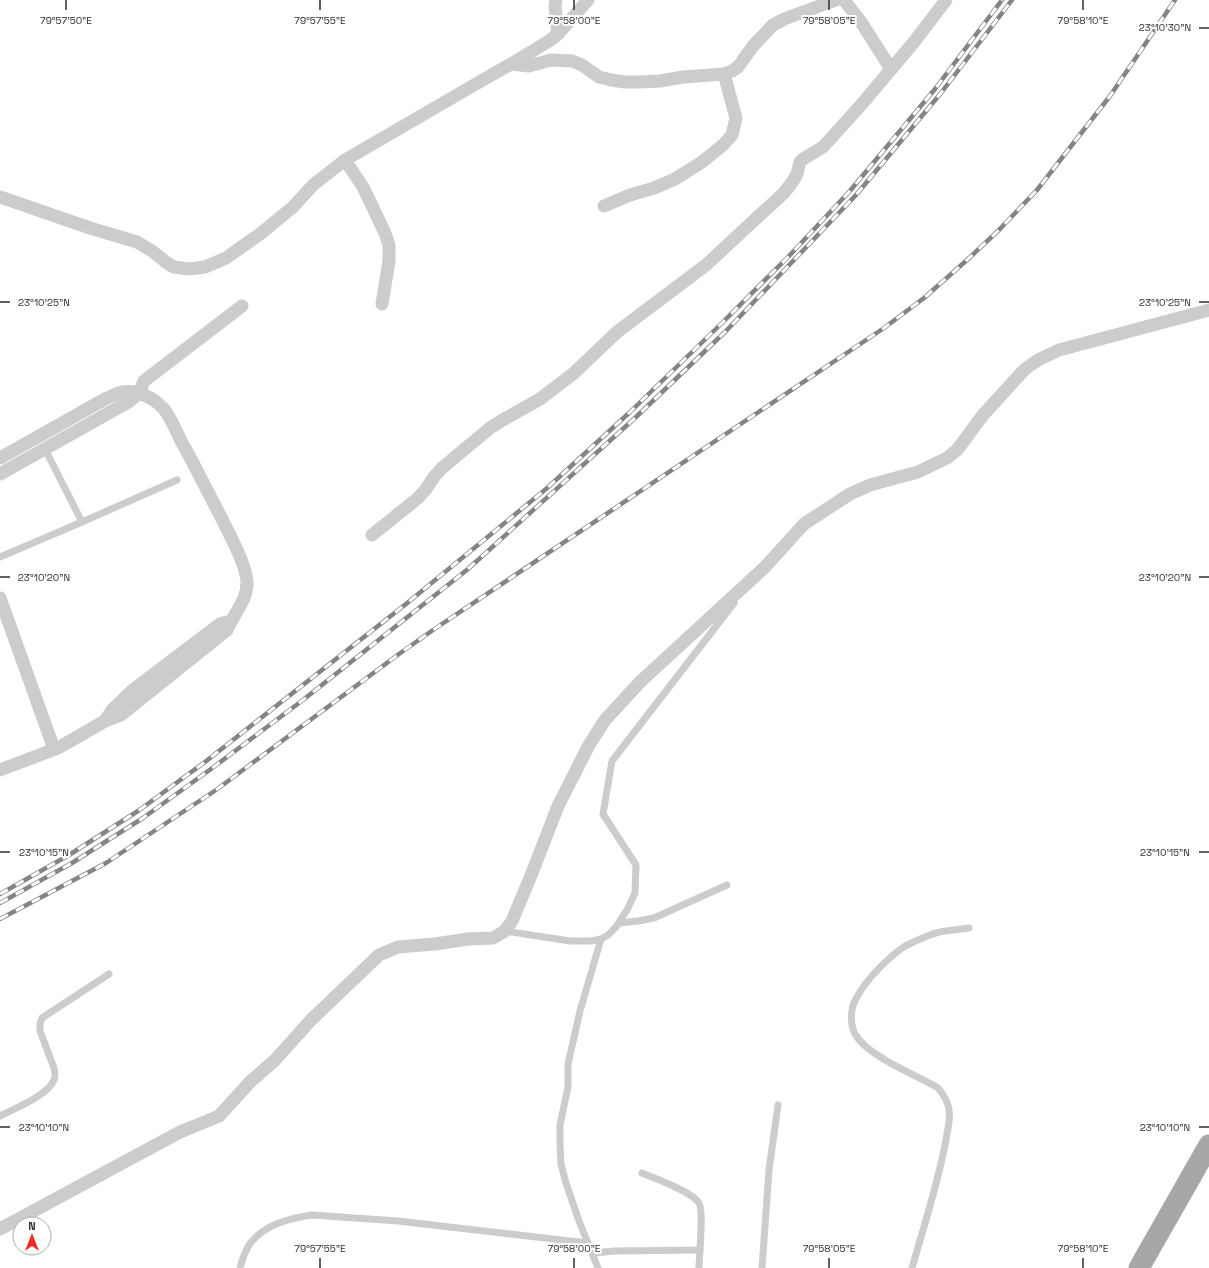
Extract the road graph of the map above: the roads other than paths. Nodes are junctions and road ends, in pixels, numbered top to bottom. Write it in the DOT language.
graph roads {
  1 [pos="556,0"];
  2 [pos="588,0"];
  3 [pos="836,0"];
  4 [pos="844,0"];
  5 [pos="946,0"];
  6 [pos="558,34"];
  7 [pos="511,64"];
  8 [pos="891,69"];
  9 [pos="724,74"];
  10 [pos="345,160"];
  11 [pos="0,197"];
  12 [pos="604,206"];
  13 [pos="382,304"];
  14 [pos="242,306"];
  15 [pos="1209,310"];
  16 [pos="139,393"];
  17 [pos="45,449"];
  18 [pos="0,458"];
  19 [pos="0,474"];
  20 [pos="177,480"];
  21 [pos="82,522"];
  22 [pos="372,535"];
  23 [pos="0,557"];
  24 [pos="750,581"];
  25 [pos="0,598"];
  26 [pos="4,622"];
  27 [pos="54,749"];
  28 [pos="0,770"];
  29 [pos="727,885"];
  30 [pos="619,923"];
  31 [pos="969,928"];
  32 [pos="505,931"];
  33 [pos="601,939"];
  34 [pos="109,974"];
  35 [pos="778,1105"];
  36 [pos="0,1116"];
  37 [pos="1209,1145"];
  38 [pos="642,1173"];
  39 [pos="0,1229"];
  40 [pos="588,1243"];
  41 [pos="700,1250"];
  42 [pos="593,1253"];
  43 [pos="240,1268"];
  44 [pos="598,1268"];
  45 [pos="699,1268"];
  46 [pos="762,1268"];
  47 [pos="912,1268"];
  48 [pos="1139,1268"];
  1 -- 6 [label="street"];
  2 -- 6 [label="street"];
  3 -- 9 [label="street"];
  4 -- 8 [label="street"];
  5 -- 8 [label="street"];
  6 -- 7 [label="street"];
  7 -- 9 [label="street"];
  7 -- 10 [label="street"];
  8 -- 22 [label="street"];
  9 -- 12 [label="street"];
  10 -- 11 [label="street"];
  10 -- 13 [label="street"];
  14 -- 16 [label="street"];
  15 -- 24 [label="street"];
  16 -- 17 [label="street"];
  16 -- 18 [label="street"];
  16 -- 27 [label="street"];
  17 -- 19 [label="street"];
  17 -- 21 [label="lane"];
  20 -- 21 [label="lane"];
  21 -- 23 [label="lane"];
  24 -- 30 [label="lane"];
  24 -- 32 [label="street"];
  25 -- 26 [label="street"];
  26 -- 27 [label="street"];
  27 -- 28 [label="street"];
  29 -- 30 [label="lane"];
  30 -- 33 [label="lane"];
  31 -- 47 [label="lane"];
  32 -- 33 [label="lane"];
  32 -- 39 [label="street"];
  33 -- 40 [label="lane"];
  34 -- 36 [label="lane"];
  35 -- 46 [label="lane"];
  37 -- 48 [label="main road"];
  38 -- 41 [label="lane"];
  40 -- 42 [label="lane"];
  40 -- 43 [label="lane"];
  41 -- 42 [label="lane"];
  41 -- 45 [label="lane"];
  42 -- 44 [label="lane"];
}
